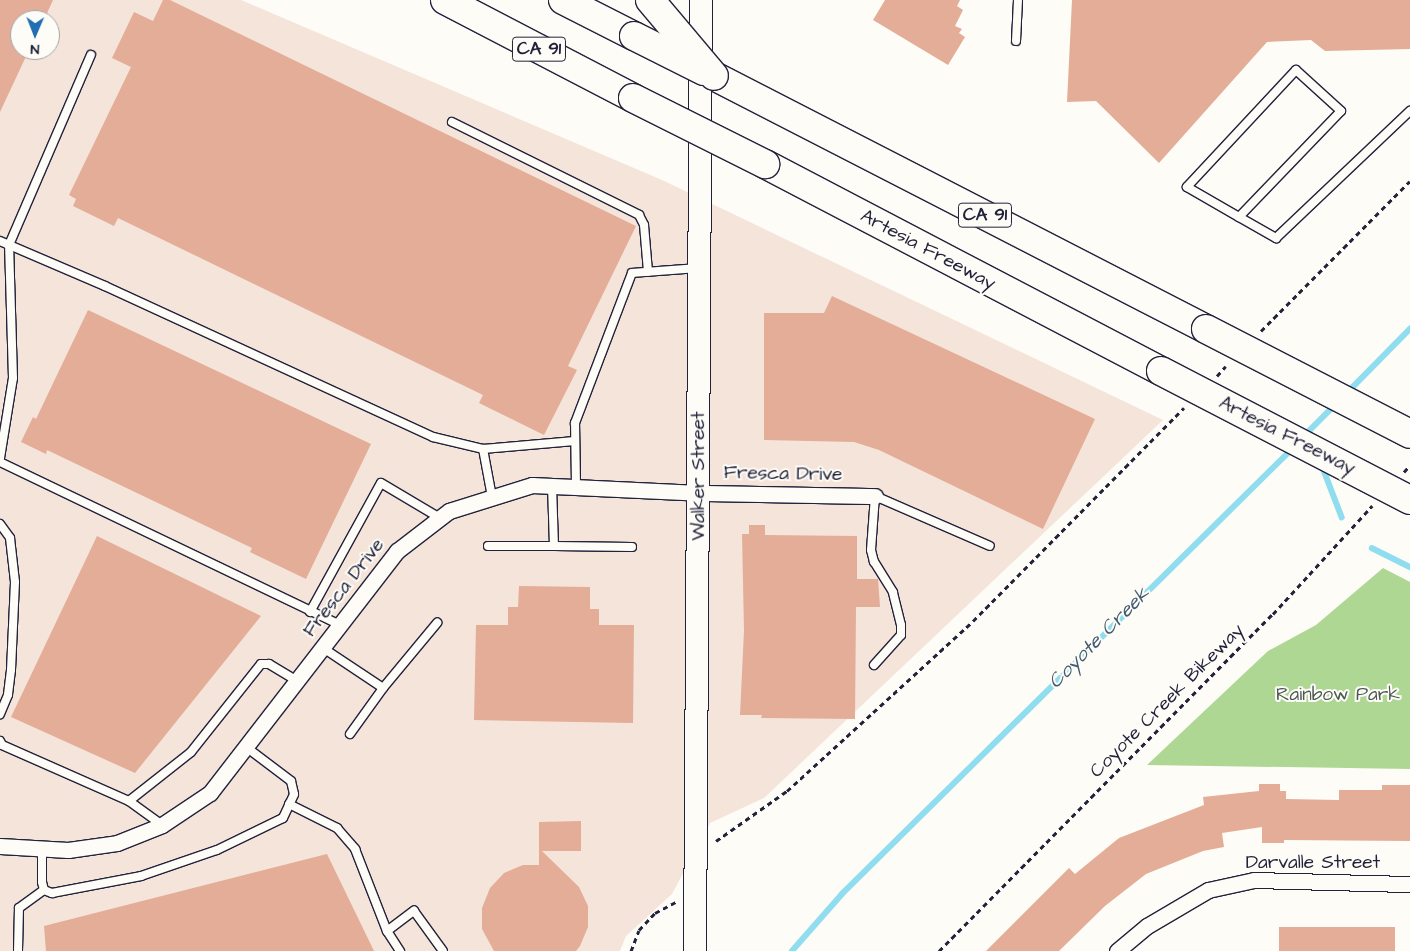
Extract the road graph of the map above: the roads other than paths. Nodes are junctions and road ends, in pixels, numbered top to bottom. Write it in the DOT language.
graph roads {
  1 [pos="445,0"];
  2 [pos="563,0"];
  3 [pos="650,0"];
  4 [pos="701,0"];
  5 [pos="1018,0"];
  6 [pos="1016,41"];
  7 [pos="91,55"];
  8 [pos="714,76"];
  9 [pos="1410,111"];
  10 [pos="452,122"];
  11 [pos="1239,217"];
  12 [pos="0,241"];
  13 [pos="9,245"];
  14 [pos="700,268"];
  15 [pos="648,272"];
  16 [pos="1410,434"];
  17 [pos="575,442"];
  18 [pos="483,449"];
  19 [pos="0,458"];
  20 [pos="0,462"];
  21 [pos="552,485"];
  22 [pos="576,485"];
  23 [pos="1403,489"];
  24 [pos="699,493"];
  25 [pos="875,496"];
  26 [pos="492,497"];
  27 [pos="440,518"];
  28 [pos="0,524"];
  29 [pos="488,546"];
  30 [pos="554,546"];
  31 [pos="990,546"];
  32 [pos="632,547"];
  33 [pos="310,612"];
  34 [pos="437,623"];
  35 [pos="340,625"];
  36 [pos="322,648"];
  37 [pos="874,665"];
  38 [pos="296,681"];
  39 [pos="383,688"];
  40 [pos="0,714"];
  41 [pos="350,734"];
  42 [pos="0,741"];
  43 [pos="246,747"];
  44 [pos="129,801"];
  45 [pos="289,804"];
  46 [pos="162,825"];
  47 [pos="0,846"];
  48 [pos="42,848"];
  49 [pos="1410,884"];
  50 [pos="44,890"];
  51 [pos="387,931"];
  52 [pos="18,951"];
  53 [pos="400,951"];
  54 [pos="443,951"];
  55 [pos="695,951"];
  56 [pos="1117,951"];
  1 -- 23 [label="highway, Artesia Freeway / CA 91, bridge"];
  2 -- 8 [label="highway, CA 91, bridge"];
  3 -- 8 [label="highway, bridge"];
  4 -- 14 [label="main road, Walker Street"];
  5 -- 6 [label="lane"];
  7 -- 13 [label="lane"];
  8 -- 16 [label="highway, CA 91, bridge"];
  9 -- 11 [label="lane"];
  10 -- 15 [label="lane"];
  11 -- 11 [label="lane"];
  12 -- 13 [label="lane"];
  13 -- 18 [label="lane"];
  13 -- 19 [label="lane"];
  14 -- 15 [label="lane"];
  14 -- 24 [label="main road, Walker Street"];
  15 -- 17 [label="lane"];
  17 -- 18 [label="lane"];
  17 -- 22 [label="lane"];
  18 -- 26 [label="lane"];
  20 -- 33 [label="lane"];
  21 -- 22 [label="street, Fresca Drive"];
  21 -- 26 [label="street, Fresca Drive"];
  21 -- 30 [label="lane"];
  22 -- 24 [label="street, Fresca Drive"];
  24 -- 25 [label="street, Fresca Drive"];
  24 -- 55 [label="main road, Walker Street"];
  25 -- 31 [label="lane"];
  25 -- 37 [label="lane"];
  26 -- 27 [label="street, Fresca Drive"];
  27 -- 33 [label="lane"];
  27 -- 35 [label="street, Fresca Drive"];
  28 -- 40 [label="lane"];
  29 -- 30 [label="lane"];
  30 -- 32 [label="lane"];
  33 -- 35 [label="lane"];
  34 -- 39 [label="lane"];
  35 -- 36 [label="street, Fresca Drive"];
  36 -- 38 [label="street, Fresca Drive"];
  36 -- 39 [label="lane"];
  38 -- 43 [label="street, Fresca Drive"];
  38 -- 44 [label="lane"];
  39 -- 41 [label="lane"];
  42 -- 44 [label="lane"];
  43 -- 45 [label="lane"];
  43 -- 46 [label="street, Fresca Drive"];
  44 -- 46 [label="lane"];
  45 -- 50 [label="lane"];
  45 -- 51 [label="lane"];
  46 -- 48 [label="street, Fresca Drive"];
  47 -- 48 [label="street, Fresca Drive"];
  48 -- 50 [label="lane"];
  49 -- 56 [label="street, Darvalle Street"];
  50 -- 52 [label="lane"];
  51 -- 53 [label="lane"];
  51 -- 54 [label="lane"];
}
